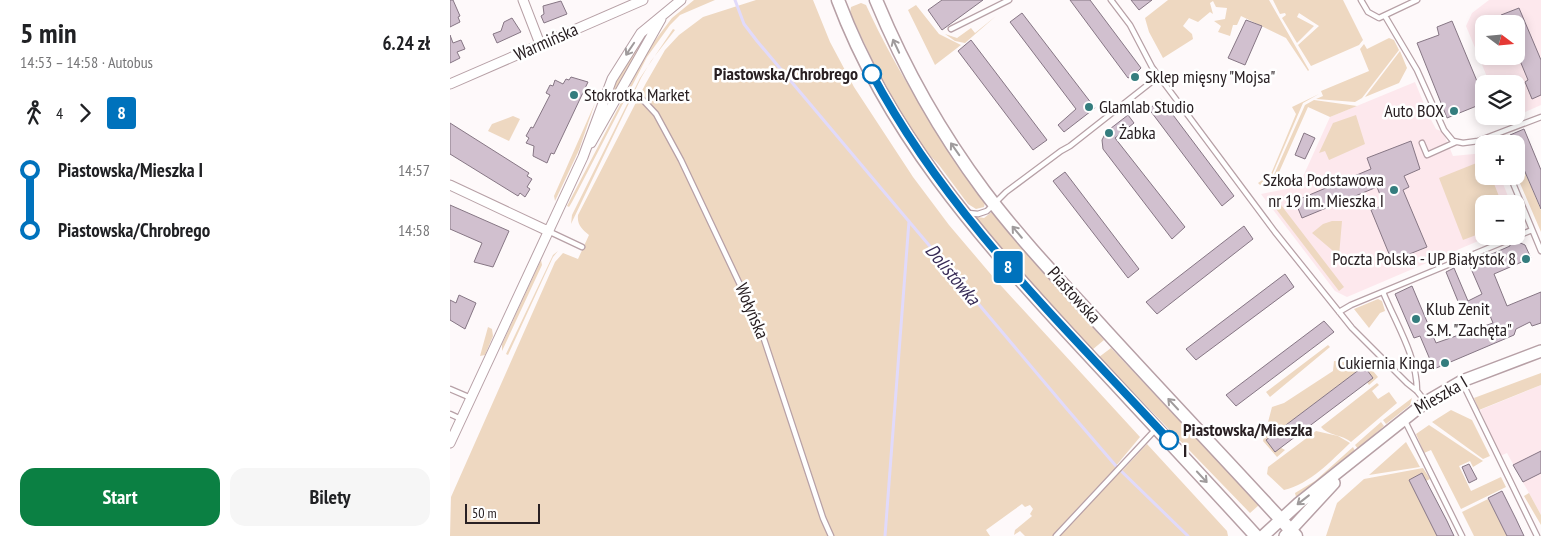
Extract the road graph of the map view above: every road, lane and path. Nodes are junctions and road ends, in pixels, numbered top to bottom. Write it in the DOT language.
graph roads {
  1 [pos="523,0"];
  2 [pos="643,0"];
  3 [pos="681,0"];
  4 [pos="838,0"];
  5 [pos="850,0"];
  6 [pos="1009,0"];
  7 [pos="1111,0"];
  8 [pos="1361,0"];
  9 [pos="1417,0"];
  10 [pos="876,1"];
  11 [pos="664,15"];
  12 [pos="844,15"];
  13 [pos="1385,16"];
  14 [pos="951,29"];
  15 [pos="540,44"];
  16 [pos="1159,76"];
  17 [pos="450,84"];
  18 [pos="643,100"];
  19 [pos="1541,117"];
  20 [pos="1495,135"];
  21 [pos="1475,141"];
  22 [pos="1456,142"];
  23 [pos="1422,143"];
  24 [pos="585,152"];
  25 [pos="450,185"];
  26 [pos="1514,185"];
  27 [pos="993,203"];
  28 [pos="960,210"];
  29 [pos="1532,230"];
  30 [pos="548,231"];
  31 [pos="582,247"];
  32 [pos="1541,250"];
  33 [pos="1383,292"];
  34 [pos="1339,312"];
  35 [pos="1541,351"];
  36 [pos="1462,381"];
  37 [pos="450,389"];
  38 [pos="1417,391"];
  39 [pos="471,398"];
  40 [pos="1426,402"];
  41 [pos="450,414"];
  42 [pos="1404,418"];
  43 [pos="461,419"];
  44 [pos="1157,428"];
  45 [pos="450,443"];
  46 [pos="1354,461"];
  47 [pos="1280,519"];
  48 [pos="1290,534"];
  49 [pos="831,536"];
  50 [pos="1056,536"];
  51 [pos="1256,536"];
  52 [pos="1263,536"];
  53 [pos="1462,536"];
  54 [pos="1537,536"];
  1 -- 15 [label="street"];
  2 -- 15 [label="street, Warmińska"];
  3 -- 11 [label="street"];
  4 -- 12 [label="main road, Piastowska"];
  5 -- 12 [label="main road"];
  6 -- 14 [label="lane"];
  7 -- 16 [label="lane"];
  8 -- 13 [label="lane"];
  9 -- 13 [label="lane"];
  27 -- 10 [label="main road, Piastowska, one-way"];
  11 -- 24 [label="street"];
  11 -- 24 [label="street, one-way"];
  12 -- 28 [label="main road, Piastowska"];
  13 -- 22 [label="lane"];
  15 -- 17 [label="street, Warmińska"];
  16 -- 27 [label="lane"];
  16 -- 34 [label="lane"];
  18 -- 49 [label="lane, Wołyńska"];
  19 -- 20 [label="lane"];
  21 -- 22 [label="lane"];
  22 -- 23 [label="lane"];
  24 -- 30 [label="street"];
  25 -- 30 [label="street"];
  26 -- 29 [label="lane"];
  27 -- 28 [label="lane"];
  47 -- 27 [label="main road, Piastowska, one-way"];
  28 -- 44 [label="main road, Piastowska"];
  29 -- 32 [label="lane"];
  29 -- 33 [label="lane"];
  30 -- 31 [label="lane"];
  30 -- 39 [label="street"];
  33 -- 34 [label="lane"];
  33 -- 38 [label="lane"];
  34 -- 38 [label="lane"];
  35 -- 36 [label="street, Mieszka I"];
  36 -- 40 [label="street, Mieszka I"];
  36 -- 54 [label="lane"];
  37 -- 39 [label="lane"];
  38 -- 40 [label="lane"];
  39 -- 43 [label="street"];
  40 -- 42 [label="street, Mieszka I"];
  41 -- 43 [label="lane"];
  42 -- 46 [label="street, Mieszka I"];
  42 -- 53 [label="lane"];
  43 -- 45 [label="street"];
  44 -- 50 [label="lane"];
  44 -- 51 [label="main road, Piastowska, one-way"];
  46 -- 47 [label="street, Mieszka I, one-way"];
  46 -- 48 [label="street, Mieszka I"];
  47 -- 48 [label="main road, Piastowska"];
  47 -- 52 [label="street, Mieszka I"];
}
